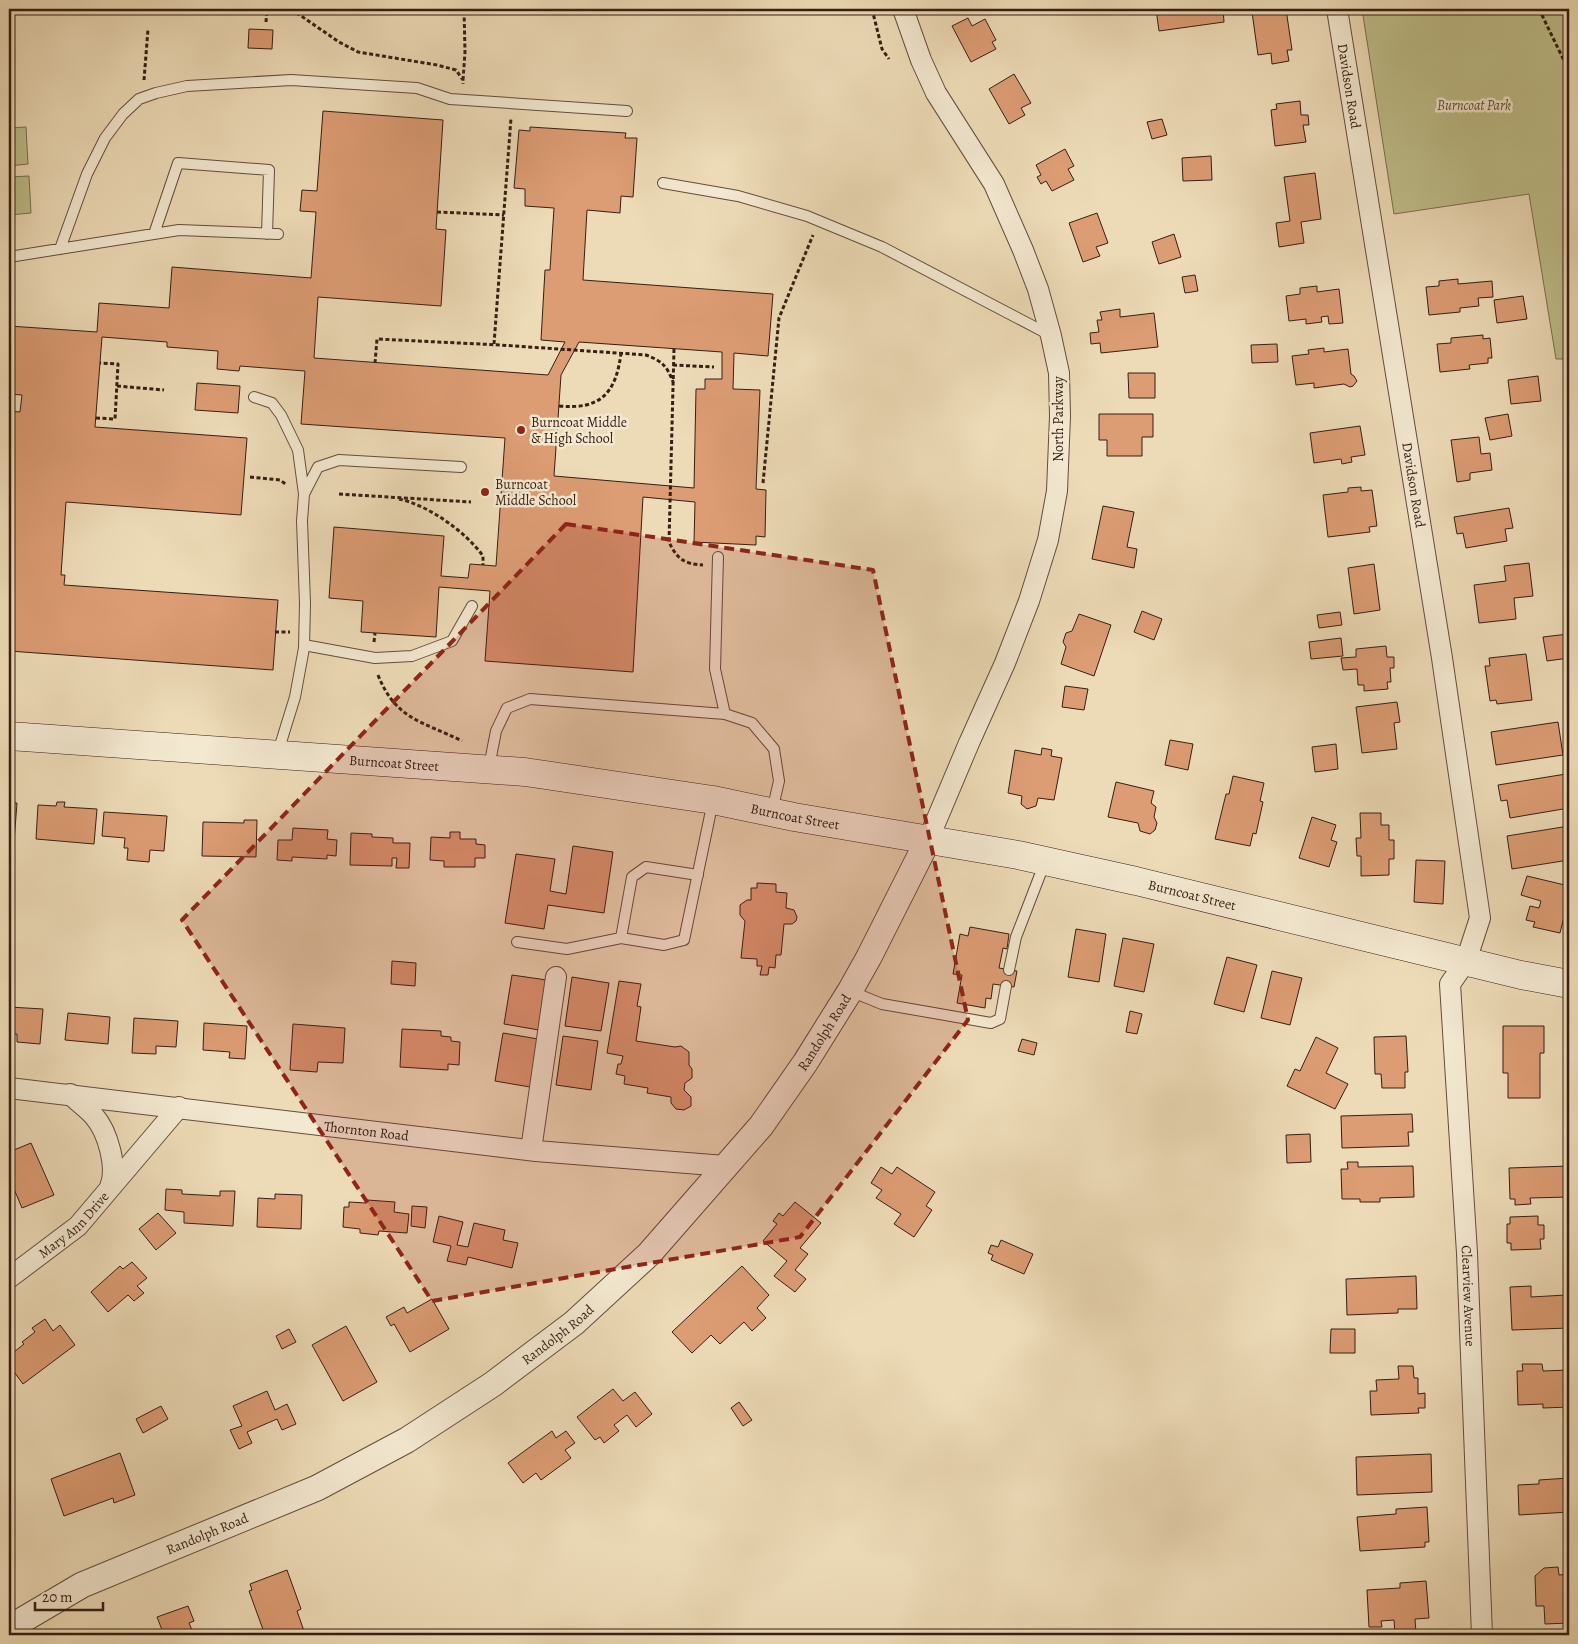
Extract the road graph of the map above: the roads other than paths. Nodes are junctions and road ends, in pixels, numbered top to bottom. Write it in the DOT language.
graph roads {
  1 [pos="903,9"];
  2 [pos="1337,9"];
  3 [pos="627,111"];
  4 [pos="663,183"];
  5 [pos="154,234"];
  6 [pos="60,249"];
  7 [pos="9,257"];
  8 [pos="1051,336"];
  9 [pos="254,397"];
  10 [pos="461,467"];
  11 [pos="304,494"];
  12 [pos="718,561"];
  13 [pos="472,606"];
  14 [pos="304,645"];
  15 [pos="725,714"];
  16 [pos="9,736"];
  17 [pos="276,756"];
  18 [pos="489,770"];
  19 [pos="713,800"];
  20 [pos="772,812"];
  21 [pos="928,840"];
  22 [pos="1045,861"];
  23 [pos="698,875"];
  24 [pos="621,938"];
  25 [pos="517,942"];
  26 [pos="1466,961"];
  27 [pos="1009,970"];
  28 [pos="556,977"];
  29 [pos="1569,984"];
  30 [pos="1006,986"];
  31 [pos="850,991"];
  32 [pos="9,1088"];
  33 [pos="70,1094"];
  34 [pos="179,1107"];
  35 [pos="531,1150"];
  36 [pos="724,1166"];
  37 [pos="110,1187"];
  38 [pos="9,1278"];
  39 [pos="9,1628"];
  40 [pos="1482,1635"];
  1 -- 8 [label="street, North Parkway"];
  2 -- 26 [label="street, Davidson Road"];
  3 -- 6 [label="lane"];
  4 -- 8 [label="lane"];
  5 -- 5 [label="lane"];
  5 -- 6 [label="lane"];
  6 -- 7 [label="lane"];
  8 -- 21 [label="street, North Parkway"];
  9 -- 11 [label="lane"];
  10 -- 11 [label="lane"];
  11 -- 14 [label="lane"];
  12 -- 15 [label="lane"];
  13 -- 14 [label="lane"];
  14 -- 17 [label="lane"];
  15 -- 18 [label="lane"];
  15 -- 20 [label="lane"];
  16 -- 17 [label="main road, Burncoat Street"];
  17 -- 18 [label="main road, Burncoat Street"];
  18 -- 19 [label="main road, Burncoat Street"];
  19 -- 20 [label="main road, Burncoat Street"];
  19 -- 23 [label="lane"];
  20 -- 21 [label="main road, Burncoat Street"];
  21 -- 22 [label="main road, Burncoat Street"];
  21 -- 31 [label="street, Randolph Road"];
  22 -- 26 [label="main road, Burncoat Street"];
  22 -- 27 [label="lane"];
  23 -- 24 [label="lane"];
  23 -- 24 [label="lane"];
  24 -- 25 [label="lane"];
  26 -- 29 [label="main road, Burncoat Street"];
  26 -- 40 [label="street, Clearview Avenue"];
  28 -- 35 [label="street"];
  30 -- 31 [label="lane"];
  31 -- 36 [label="street, Randolph Road"];
  32 -- 33 [label="street, Thornton Road"];
  33 -- 34 [label="street, Thornton Road"];
  33 -- 37 [label="street, Mary Ann Drive"];
  34 -- 35 [label="street, Thornton Road"];
  34 -- 37 [label="street, Mary Ann Drive"];
  35 -- 36 [label="street, Thornton Road"];
  36 -- 39 [label="street, Randolph Road"];
  37 -- 38 [label="street, Mary Ann Drive"];
}
